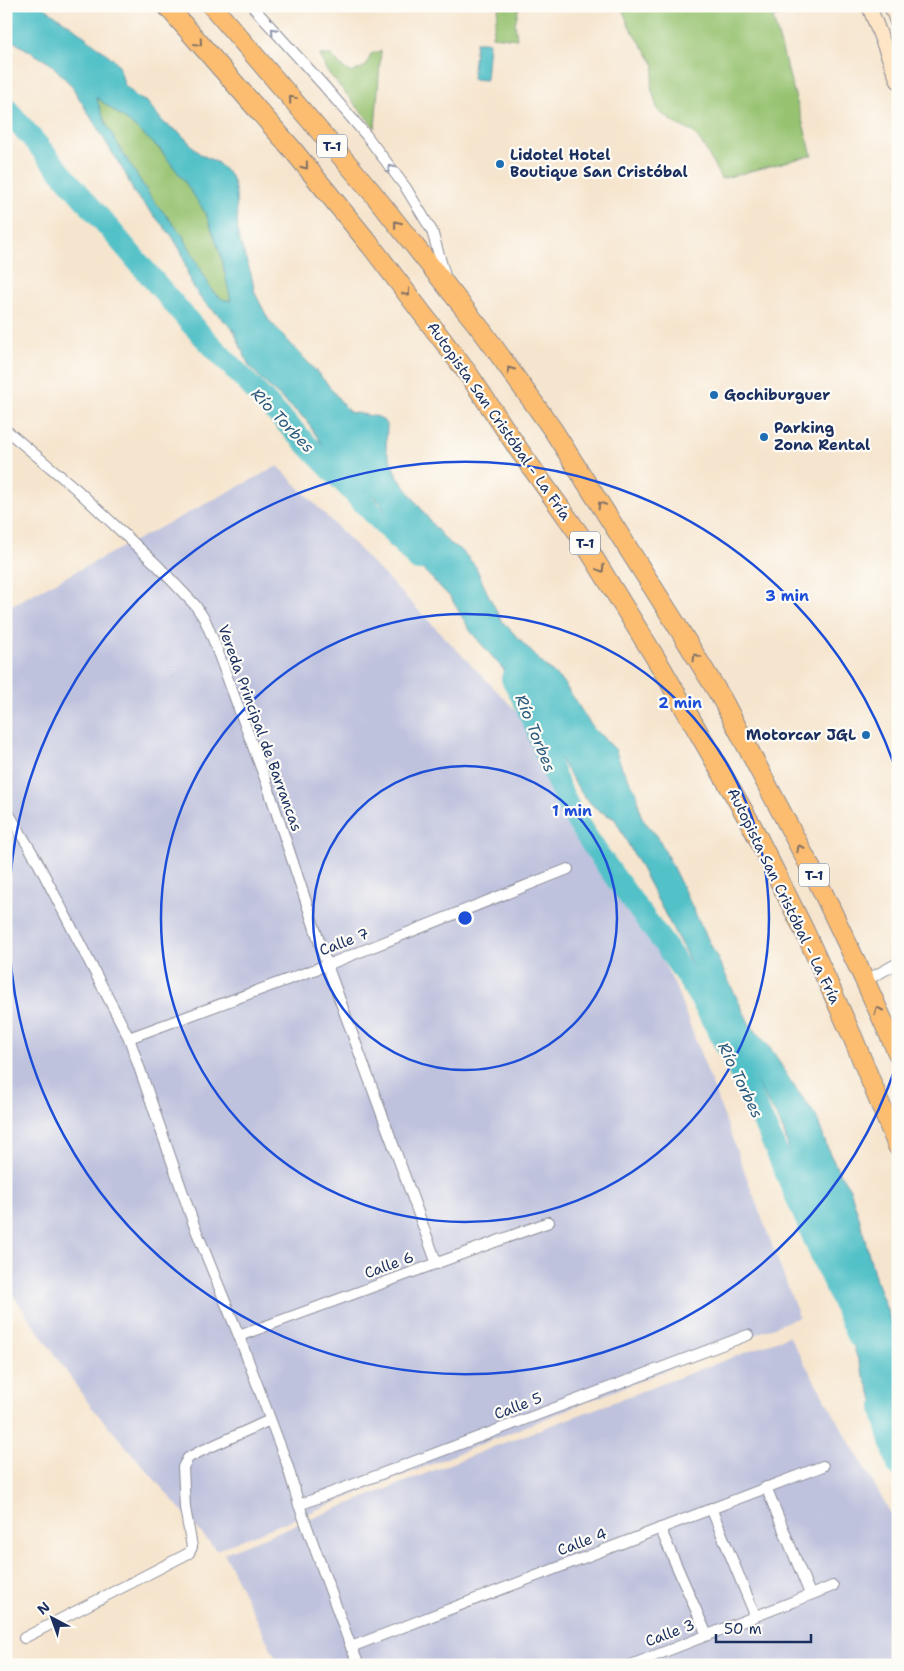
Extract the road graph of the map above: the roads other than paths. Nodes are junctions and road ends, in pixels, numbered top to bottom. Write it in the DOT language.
graph roads {
  1 [pos="167,6"];
  2 [pos="212,6"];
  3 [pos="252,6"];
  4 [pos="869,6"];
  5 [pos="891,6"];
  6 [pos="898,24"];
  7 [pos="898,81"];
  8 [pos="449,289"];
  9 [pos="6,430"];
  10 [pos="6,809"];
  11 [pos="568,869"];
  12 [pos="898,963"];
  13 [pos="327,965"];
  14 [pos="865,981"];
  15 [pos="128,1038"];
  16 [pos="898,1054"];
  17 [pos="898,1147"];
  18 [pos="549,1222"];
  19 [pos="437,1264"];
  20 [pos="748,1335"];
  21 [pos="239,1336"];
  22 [pos="270,1420"];
  23 [pos="823,1466"];
  24 [pos="766,1487"];
  25 [pos="300,1505"];
  26 [pos="711,1508"];
  27 [pos="660,1528"];
  28 [pos="833,1586"];
  29 [pos="810,1594"];
  30 [pos="755,1615"];
  31 [pos="706,1635"];
  32 [pos="24,1638"];
  33 [pos="351,1647"];
  34 [pos="359,1665"];
  35 [pos="631,1665"];
  1 -- 17 [label="highway, Autopista San Cristóbal - La Fría / T-1, one-way"];
  8 -- 2 [label="highway, T-1, one-way"];
  8 -- 3 [label="street, one-way"];
  4 -- 7 [label="main road"];
  5 -- 6 [label="main road"];
  14 -- 8 [label="highway, T-1, one-way"];
  9 -- 13 [label="street, Vereda Principal de Barrancas"];
  10 -- 15 [label="street"];
  11 -- 13 [label="street, Calle 7"];
  12 -- 14 [label="street"];
  13 -- 15 [label="street, Calle 7"];
  13 -- 19 [label="street, Vereda Principal de Barrancas"];
  16 -- 14 [label="highway, T-1, one-way"];
  15 -- 21 [label="street"];
  18 -- 19 [label="street, Calle 6"];
  19 -- 21 [label="street, Calle 6"];
  20 -- 25 [label="street, Calle 5"];
  21 -- 22 [label="street"];
  22 -- 25 [label="street"];
  22 -- 32 [label="street"];
  23 -- 24 [label="street, Calle 4"];
  24 -- 26 [label="street, Calle 4"];
  24 -- 29 [label="street"];
  25 -- 33 [label="street"];
  26 -- 27 [label="street, Calle 4"];
  26 -- 30 [label="street"];
  27 -- 31 [label="street"];
  27 -- 33 [label="street, Calle 4"];
  28 -- 29 [label="street, Calle 3"];
  29 -- 30 [label="street, Calle 3"];
  30 -- 31 [label="street, Calle 3"];
  31 -- 35 [label="street, Calle 3"];
  33 -- 34 [label="street"];
}
